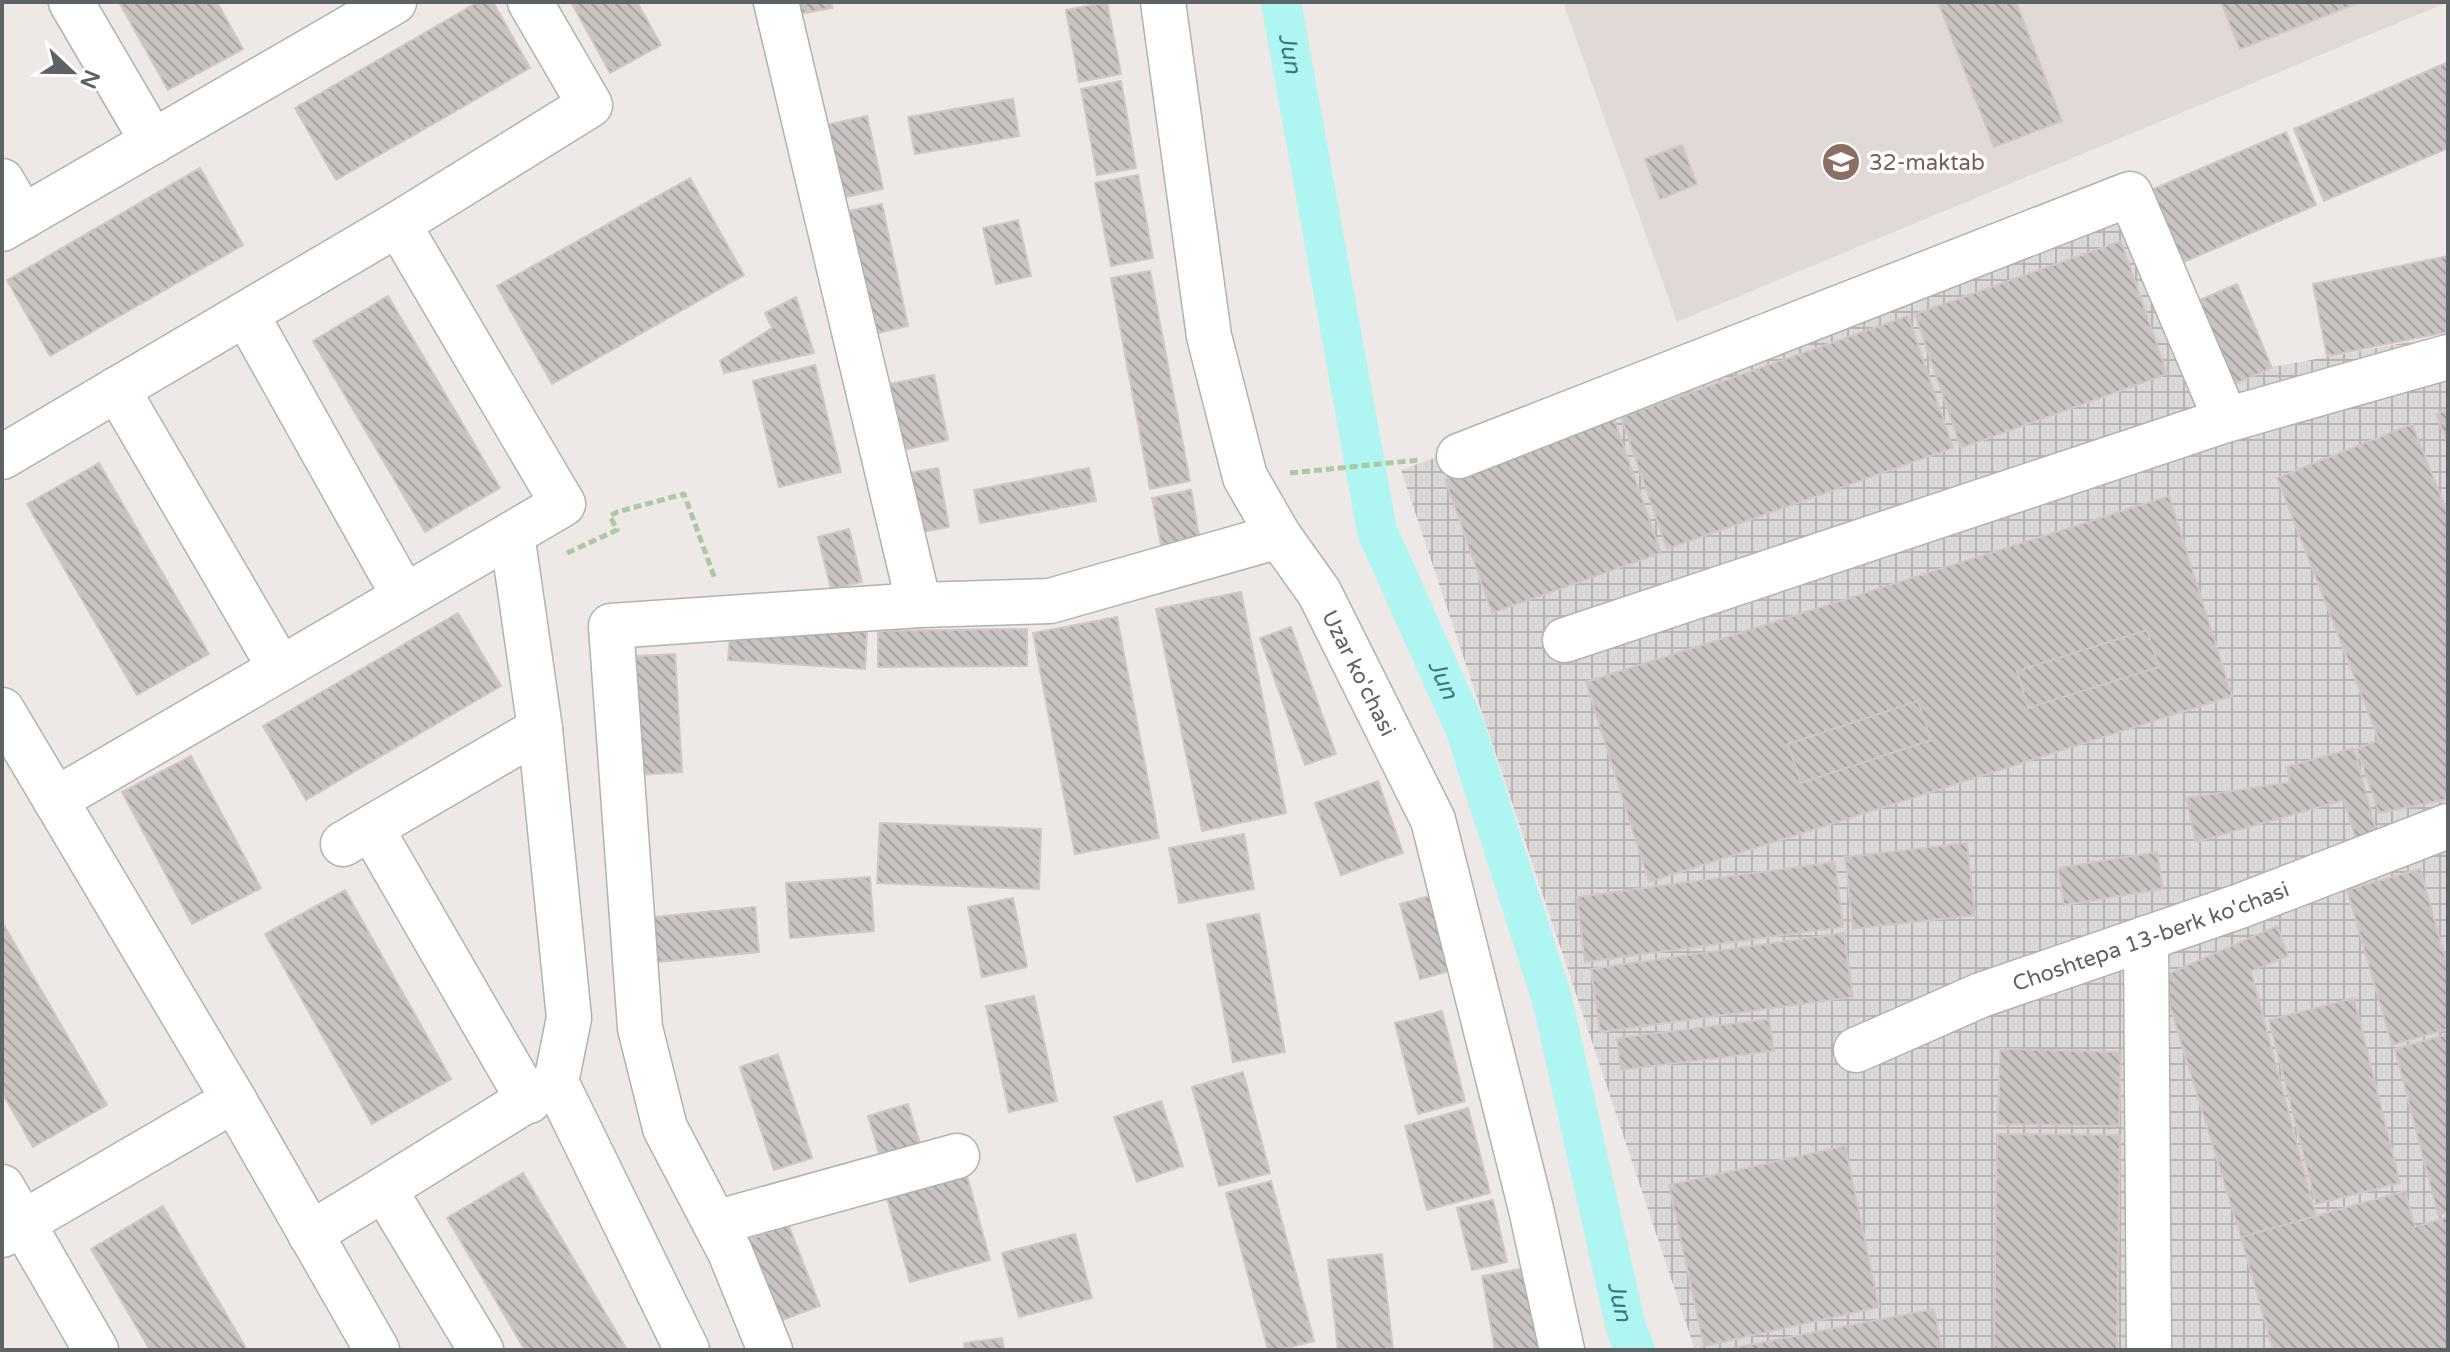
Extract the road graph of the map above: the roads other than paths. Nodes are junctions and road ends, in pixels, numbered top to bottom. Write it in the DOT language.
graph roads {
  1 [pos="71,2"];
  2 [pos="394,2"];
  3 [pos="530,2"];
  4 [pos="776,2"];
  5 [pos="1163,2"];
  6 [pos="153,142"];
  7 [pos="9,209"];
  8 [pos="398,224"];
  9 [pos="246,314"];
  10 [pos="2448,357"];
  11 [pos="117,389"];
  12 [pos="2226,420"];
  13 [pos="1459,456"];
  14 [pos="2,457"];
  15 [pos="1279,536"];
  16 [pos="515,555"];
  17 [pos="404,596"];
  18 [pos="919,605"];
  19 [pos="1565,640"];
  20 [pos="280,668"];
  21 [pos="2,710"];
  22 [pos="540,729"];
  23 [pos="55,800"];
  24 [pos="2443,841"];
  25 [pos="2146,938"];
  26 [pos="1856,1050"];
  27 [pos="543,1091"];
  28 [pos="234,1100"];
  29 [pos="957,1156"];
  30 [pos="384,1189"];
  31 [pos="9,1215"];
  32 [pos="715,1223"];
  33 [pos="310,1234"];
  34 [pos="96,1350"];
  35 [pos="377,1350"];
  36 [pos="481,1350"];
  37 [pos="687,1350"];
  38 [pos="770,1350"];
  39 [pos="1562,1350"];
  40 [pos="2149,1350"];
  1 -- 6 [label="street"];
  2 -- 6 [label="street"];
  3 -- 8 [label="street"];
  4 -- 18 [label="street"];
  5 -- 15 [label="street, Uzar ko'chasi"];
  6 -- 7 [label="street"];
  8 -- 9 [label="street"];
  8 -- 16 [label="street"];
  9 -- 11 [label="street"];
  9 -- 17 [label="street"];
  10 -- 12 [label="street"];
  11 -- 14 [label="street"];
  11 -- 20 [label="street"];
  12 -- 13 [label="street"];
  12 -- 19 [label="street"];
  15 -- 18 [label="street"];
  15 -- 39 [label="street, Uzar ko'chasi"];
  16 -- 17 [label="street"];
  16 -- 22 [label="street"];
  17 -- 20 [label="street"];
  18 -- 32 [label="street"];
  20 -- 23 [label="street"];
  21 -- 23 [label="street"];
  22 -- 27 [label="street"];
  22 -- 27 [label="street"];
  23 -- 28 [label="street"];
  24 -- 25 [label="street, Choshtepa 13-berk ko'chasi"];
  25 -- 26 [label="street, Choshtepa 13-berk ko'chasi"];
  25 -- 40 [label="street"];
  27 -- 30 [label="street"];
  27 -- 37 [label="street"];
  28 -- 31 [label="street"];
  28 -- 33 [label="street"];
  29 -- 32 [label="street"];
  30 -- 33 [label="street"];
  30 -- 36 [label="street"];
  31 -- 34 [label="street"];
  32 -- 38 [label="street"];
  33 -- 35 [label="street"];
}
